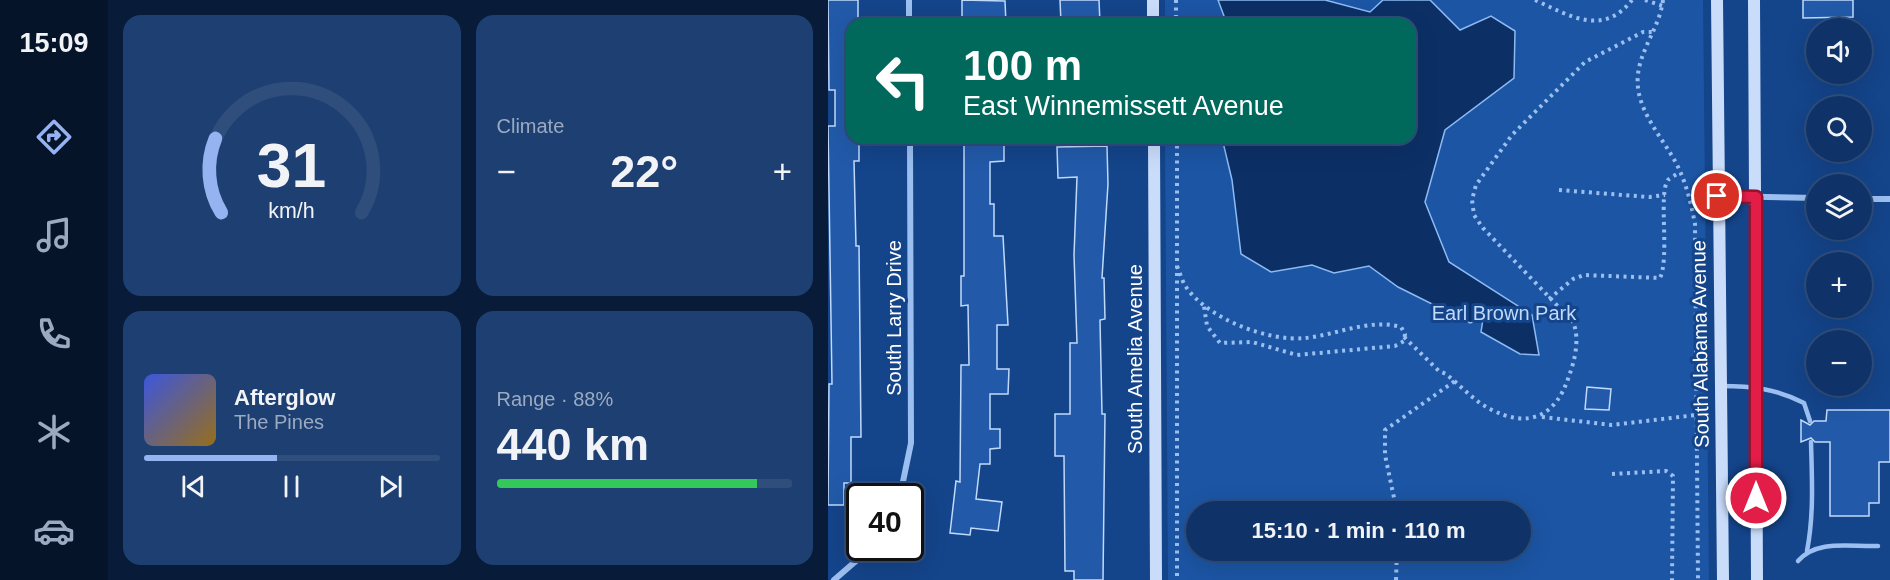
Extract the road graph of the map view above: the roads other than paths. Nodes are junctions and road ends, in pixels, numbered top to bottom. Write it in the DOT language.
graph roads {
  1 [pos="909,0"];
  2 [pos="1153,0"];
  3 [pos="1717,0"];
  4 [pos="1754,0"];
  5 [pos="909,18"];
  6 [pos="1153,18"];
  7 [pos="910,144"];
  8 [pos="1154,144"];
  9 [pos="1717,196"];
  10 [pos="1756,197"];
  11 [pos="1806,198"];
  12 [pos="1872,199"];
  13 [pos="1890,199"];
  14 [pos="1720,386"];
  15 [pos="1756,387"];
  16 [pos="1810,421"];
  17 [pos="1811,442"];
  18 [pos="903,483"];
  19 [pos="1878,546"];
  20 [pos="1807,551"];
  21 [pos="856,561"];
  22 [pos="1798,561"];
  23 [pos="834,580"];
  24 [pos="1156,580"];
  25 [pos="1723,580"];
  26 [pos="1757,580"];
  1 -- 5 [label="street"];
  2 -- 6 [label="street"];
  3 -- 9 [label="street, South Alabama Avenue"];
  4 -- 10 [label="street"];
  7 -- 18 [label="street, South Larry Drive"];
  8 -- 24 [label="street, South Amelia Avenue"];
  9 -- 10 [label="street"];
  9 -- 14 [label="street, South Alabama Avenue"];
  10 -- 11 [label="street"];
  10 -- 15 [label="street"];
  12 -- 13 [label="street"];
  14 -- 15 [label="lane"];
  14 -- 25 [label="street, South Alabama Avenue"];
  15 -- 16 [label="lane"];
  15 -- 26 [label="street"];
  17 -- 20 [label="lane"];
  19 -- 20 [label="lane"];
  20 -- 22 [label="lane"];
  21 -- 23 [label="street"];
}
